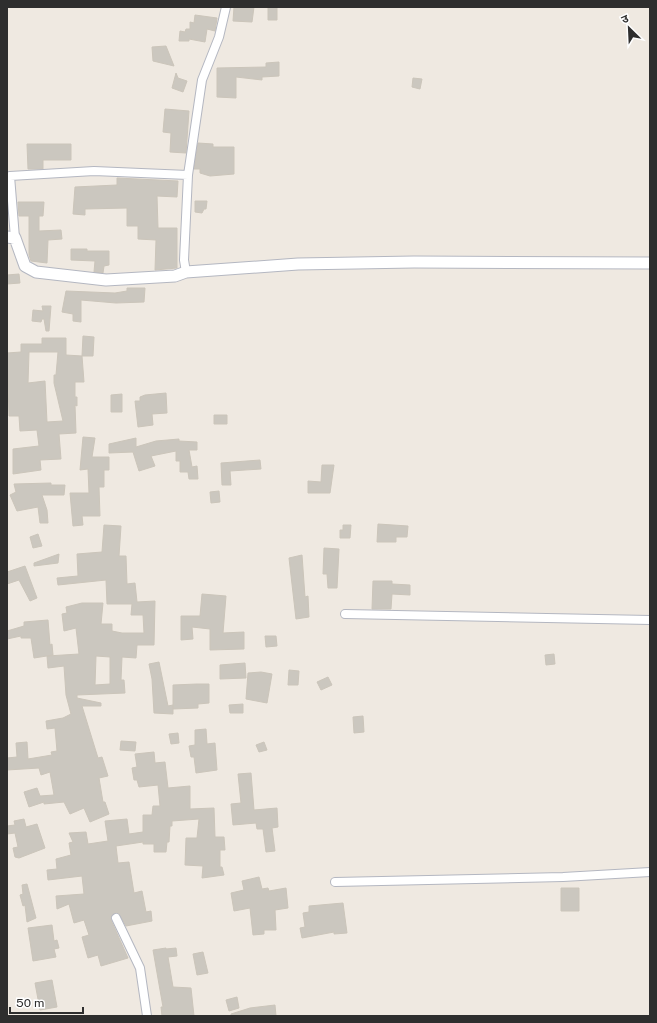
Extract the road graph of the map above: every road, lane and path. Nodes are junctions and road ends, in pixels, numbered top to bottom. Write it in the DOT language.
graph roads {
  1 [pos="226,7"];
  2 [pos="188,175"];
  3 [pos="11,238"];
  4 [pos="650,263"];
  5 [pos="186,272"];
  6 [pos="345,614"];
  7 [pos="650,620"];
  8 [pos="650,872"];
  9 [pos="335,882"];
  10 [pos="116,918"];
  11 [pos="147,1016"];
  1 -- 2 [label="street"];
  2 -- 3 [label="street"];
  2 -- 5 [label="street"];
  3 -- 5 [label="street"];
  4 -- 5 [label="street"];
  6 -- 7 [label="street"];
  8 -- 9 [label="street"];
  10 -- 11 [label="street"];
}
